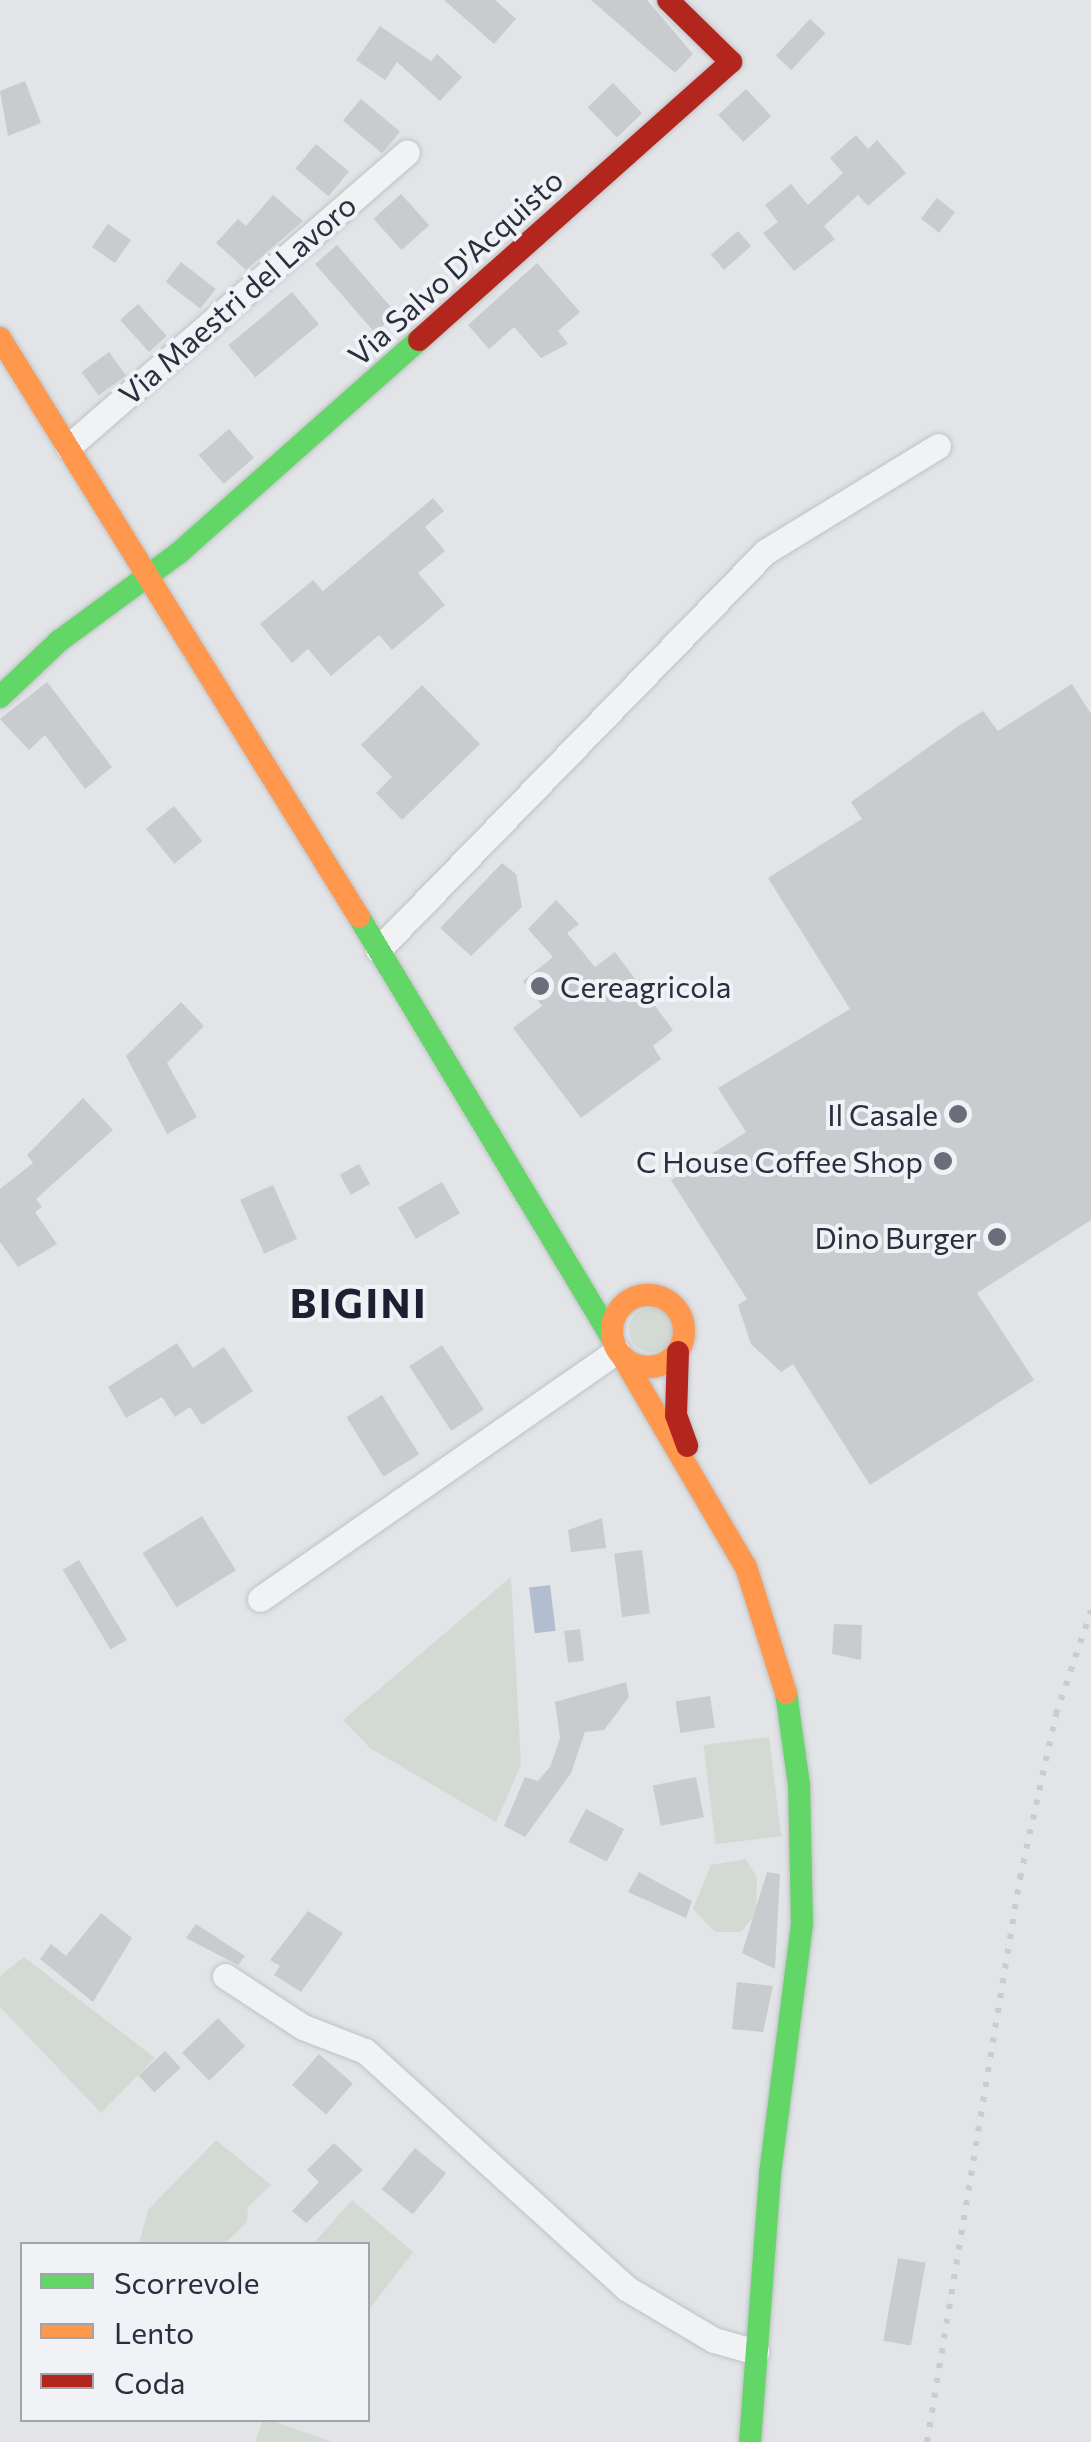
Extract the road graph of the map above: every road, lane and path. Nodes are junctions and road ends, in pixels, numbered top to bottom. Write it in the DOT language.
graph roads {
  1 [pos="668,0"];
  2 [pos="407,152"];
  3 [pos="0,338"];
  4 [pos="68,446"];
  5 [pos="938,446"];
  6 [pos="149,569"];
  7 [pos="0,697"];
  8 [pos="378,950"];
  9 [pos="562,1247"];
  10 [pos="633,1298"];
  11 [pos="617,1349"];
  12 [pos="678,1352"];
  13 [pos="696,1470"];
  14 [pos="260,1599"];
  15 [pos="225,1976"];
  16 [pos="756,2352"];
  17 [pos="750,2442"];
  1 -- 6 [label="main road, Via Salvo D'Acquisto"];
  2 -- 4 [label="street, Via Maestri del Lavoro"];
  3 -- 4 [label="main road"];
  4 -- 6 [label="main road"];
  5 -- 8 [label="street"];
  6 -- 7 [label="main road"];
  6 -- 8 [label="main road"];
  8 -- 9 [label="main road"];
  9 -- 10 [label="main road"];
  9 -- 11 [label="main road"];
  10 -- 11 [label="main road"];
  10 -- 12 [label="main road"];
  11 -- 12 [label="main road"];
  11 -- 13 [label="main road"];
  11 -- 14 [label="street"];
  12 -- 13 [label="main road"];
  13 -- 16 [label="main road"];
  15 -- 16 [label="street"];
  16 -- 17 [label="main road"];
}
